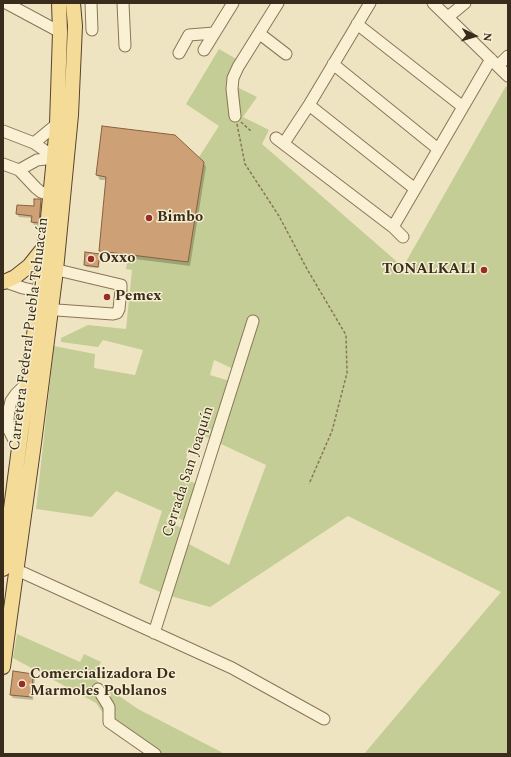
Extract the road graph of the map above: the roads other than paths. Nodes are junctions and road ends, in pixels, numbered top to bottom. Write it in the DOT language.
graph roads {
  1 [pos="6,3"];
  2 [pos="59,3"];
  3 [pos="73,3"];
  4 [pos="91,3"];
  5 [pos="123,3"];
  6 [pos="233,3"];
  7 [pos="278,3"];
  8 [pos="370,3"];
  9 [pos="433,3"];
  10 [pos="465,3"];
  11 [pos="448,17"];
  12 [pos="358,24"];
  13 [pos="92,30"];
  14 [pos="60,32"];
  15 [pos="214,33"];
  16 [pos="260,34"];
  17 [pos="125,46"];
  18 [pos="204,50"];
  19 [pos="179,53"];
  20 [pos="286,54"];
  21 [pos="508,56"];
  22 [pos="494,62"];
  23 [pos="333,64"];
  24 [pos="508,76"];
  25 [pos="309,105"];
  26 [pos="463,107"];
  27 [pos="235,116"];
  28 [pos="57,124"];
  29 [pos="3,131"];
  30 [pos="34,143"];
  31 [pos="438,149"];
  32 [pos="54,157"];
  33 [pos="3,164"];
  34 [pos="18,170"];
  35 [pos="415,189"];
  36 [pos="50,195"];
  37 [pos="393,227"];
  38 [pos="403,237"];
  39 [pos="45,246"];
  40 [pos="49,268"];
  41 [pos="4,281"];
  42 [pos="39,292"];
  43 [pos="53,294"];
  44 [pos="36,309"];
  45 [pos="51,310"];
  46 [pos="253,321"];
  47 [pos="3,569"];
  48 [pos="17,570"];
  49 [pos="154,633"];
  50 [pos="3,667"];
  51 [pos="98,689"];
  52 [pos="324,719"];
  53 [pos="151,754"];
  1 -- 14 [label="street"];
  2 -- 14 [label="main road, Carretera Federal Puebla-Tehuacán"];
  3 -- 40 [label="main road, Carretera Federal Puebla-Tehuacán"];
  4 -- 13 [label="street"];
  5 -- 17 [label="street"];
  6 -- 15 [label="street"];
  7 -- 16 [label="street"];
  8 -- 12 [label="street"];
  9 -- 11 [label="street"];
  10 -- 11 [label="street"];
  11 -- 22 [label="street"];
  12 -- 23 [label="street"];
  12 -- 26 [label="street"];
  14 -- 28 [label="main road, Carretera Federal Puebla-Tehuacán"];
  15 -- 18 [label="street"];
  15 -- 19 [label="street"];
  16 -- 20 [label="street"];
  16 -- 27 [label="street"];
  21 -- 22 [label="street"];
  22 -- 24 [label="street"];
  22 -- 26 [label="street"];
  23 -- 25 [label="street"];
  23 -- 31 [label="street"];
  25 -- 35 [label="street"];
  25 -- 37 [label="street"];
  26 -- 31 [label="street"];
  28 -- 30 [label="street"];
  28 -- 32 [label="main road, Carretera Federal Puebla-Tehuacán"];
  29 -- 30 [label="street"];
  30 -- 32 [label="street"];
  31 -- 35 [label="street"];
  32 -- 34 [label="street"];
  32 -- 36 [label="main road, Carretera Federal Puebla-Tehuacán"];
  33 -- 34 [label="street"];
  34 -- 36 [label="street"];
  35 -- 37 [label="street"];
  36 -- 39 [label="main road, Carretera Federal Puebla-Tehuacán"];
  37 -- 38 [label="street"];
  39 -- 40 [label="main road, Carretera Federal Puebla-Tehuacán"];
  39 -- 41 [label="main road"];
  40 -- 42 [label="main road, Carretera Federal Puebla-Tehuacán"];
  40 -- 43 [label="main road, Carretera Federal Puebla-Tehuacán"];
  40 -- 45 [label="street"];
  41 -- 42 [label="street"];
  42 -- 43 [label="street"];
  42 -- 44 [label="main road, Carretera Federal Puebla-Tehuacán"];
  43 -- 45 [label="main road, Carretera Federal Puebla-Tehuacán"];
  44 -- 45 [label="street"];
  44 -- 47 [label="main road, Carretera Federal Puebla-Tehuacán"];
  45 -- 48 [label="main road, Carretera Federal Puebla-Tehuacán"];
  46 -- 49 [label="street, Cerrada San Joaquín"];
  48 -- 49 [label="street"];
  48 -- 50 [label="main road, Carretera Federal Puebla-Tehuacán"];
  49 -- 52 [label="street"];
  51 -- 53 [label="street"];
}
